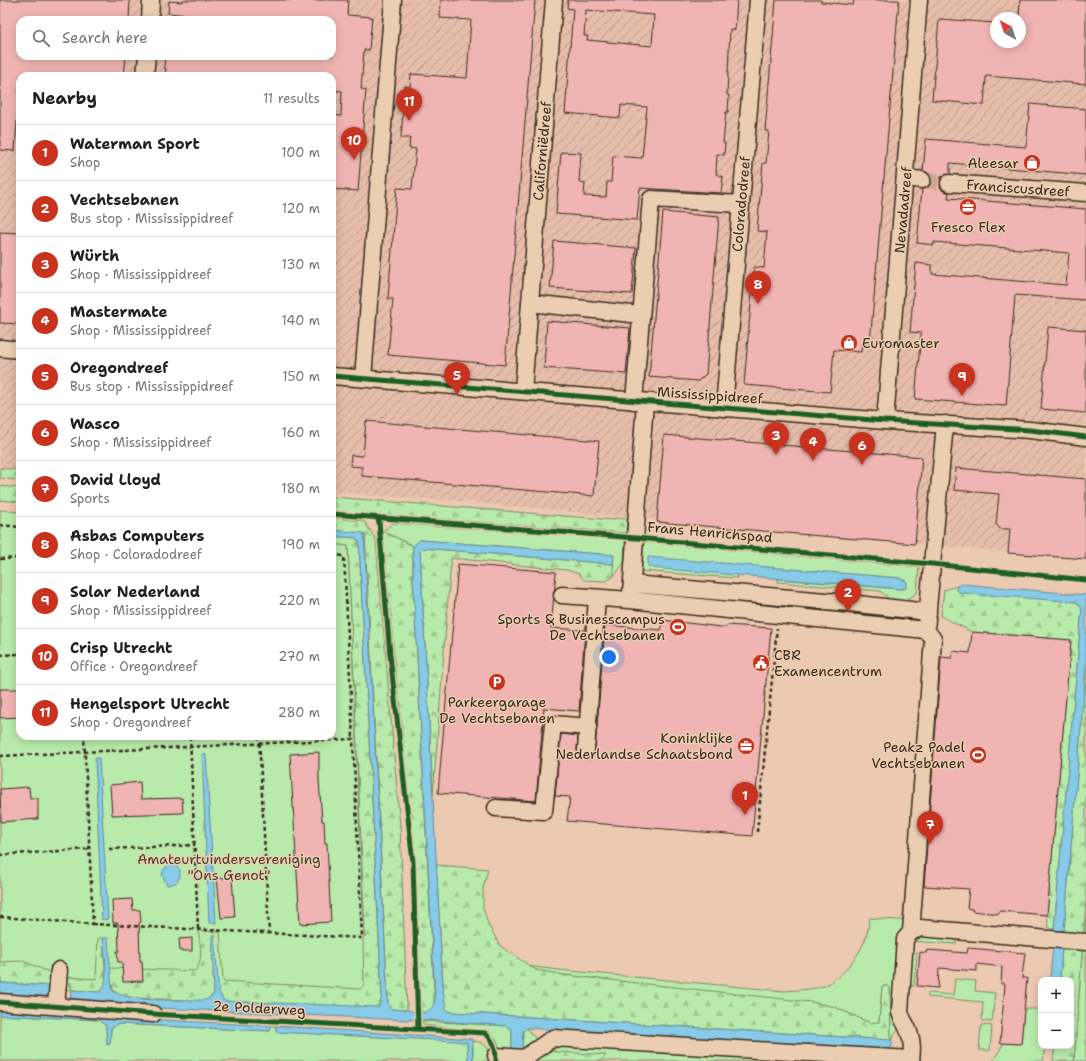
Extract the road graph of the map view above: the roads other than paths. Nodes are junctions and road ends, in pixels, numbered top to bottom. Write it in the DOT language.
graph roads {
  1 [pos="151,0"];
  2 [pos="393,0"];
  3 [pos="554,0"];
  4 [pos="758,0"];
  5 [pos="919,0"];
  6 [pos="150,16"];
  7 [pos="147,60"];
  8 [pos="145,72"];
  9 [pos="906,178"];
  10 [pos="922,180"];
  11 [pos="949,182"];
  12 [pos="1086,193"];
  13 [pos="741,204"];
  14 [pos="530,303"];
  15 [pos="641,315"];
  16 [pos="0,348"];
  17 [pos="16,350"];
  18 [pos="336,376"];
  19 [pos="363,378"];
  20 [pos="523,390"];
  21 [pos="640,402"];
  22 [pos="724,408"];
  23 [pos="885,421"];
  24 [pos="945,424"];
  25 [pos="1086,437"];
  26 [pos="631,592"];
  27 [pos="562,595"];
  28 [pos="597,598"];
  29 [pos="928,612"];
  30 [pos="926,630"];
  31 [pos="588,726"];
  32 [pos="586,750"];
  33 [pos="496,808"];
  34 [pos="912,932"];
  35 [pos="1086,942"];
  36 [pos="58,970"];
  37 [pos="0,1002"];
  38 [pos="56,1006"];
  39 [pos="153,1014"];
  40 [pos="510,1057"];
  41 [pos="911,1060"];
  1 -- 6 [label="street"];
  2 -- 19 [label="street"];
  3 -- 14 [label="street, Californiëdreef"];
  4 -- 13 [label="street, Coloradodreef"];
  5 -- 9 [label="street, Nevadadreef"];
  7 -- 8 [label="street"];
  9 -- 10 [label="street"];
  9 -- 23 [label="street, Nevadadreef"];
  11 -- 12 [label="street, Franciscusdreef"];
  13 -- 15 [label="street"];
  13 -- 22 [label="street, Coloradodreef"];
  14 -- 15 [label="street"];
  14 -- 20 [label="street, Californiëdreef"];
  15 -- 21 [label="street"];
  16 -- 17 [label="street"];
  18 -- 19 [label="street, Mississippidreef"];
  19 -- 20 [label="street, Mississippidreef"];
  20 -- 21 [label="street, Mississippidreef"];
  21 -- 22 [label="street, Mississippidreef"];
  21 -- 26 [label="street, Mississippidreef"];
  22 -- 23 [label="street, Mississippidreef"];
  23 -- 24 [label="street, Mississippidreef"];
  24 -- 25 [label="street, Mississippidreef"];
  24 -- 29 [label="street"];
  26 -- 28 [label="street"];
  26 -- 29 [label="street"];
  26 -- 30 [label="street"];
  27 -- 28 [label="street"];
  28 -- 31 [label="street"];
  29 -- 30 [label="street"];
  30 -- 34 [label="street"];
  31 -- 32 [label="street"];
  31 -- 33 [label="street"];
  34 -- 35 [label="street"];
  34 -- 41 [label="street"];
  36 -- 38 [label="street"];
  37 -- 38 [label="street"];
  38 -- 39 [label="street"];
  40 -- 41 [label="street"];
}
